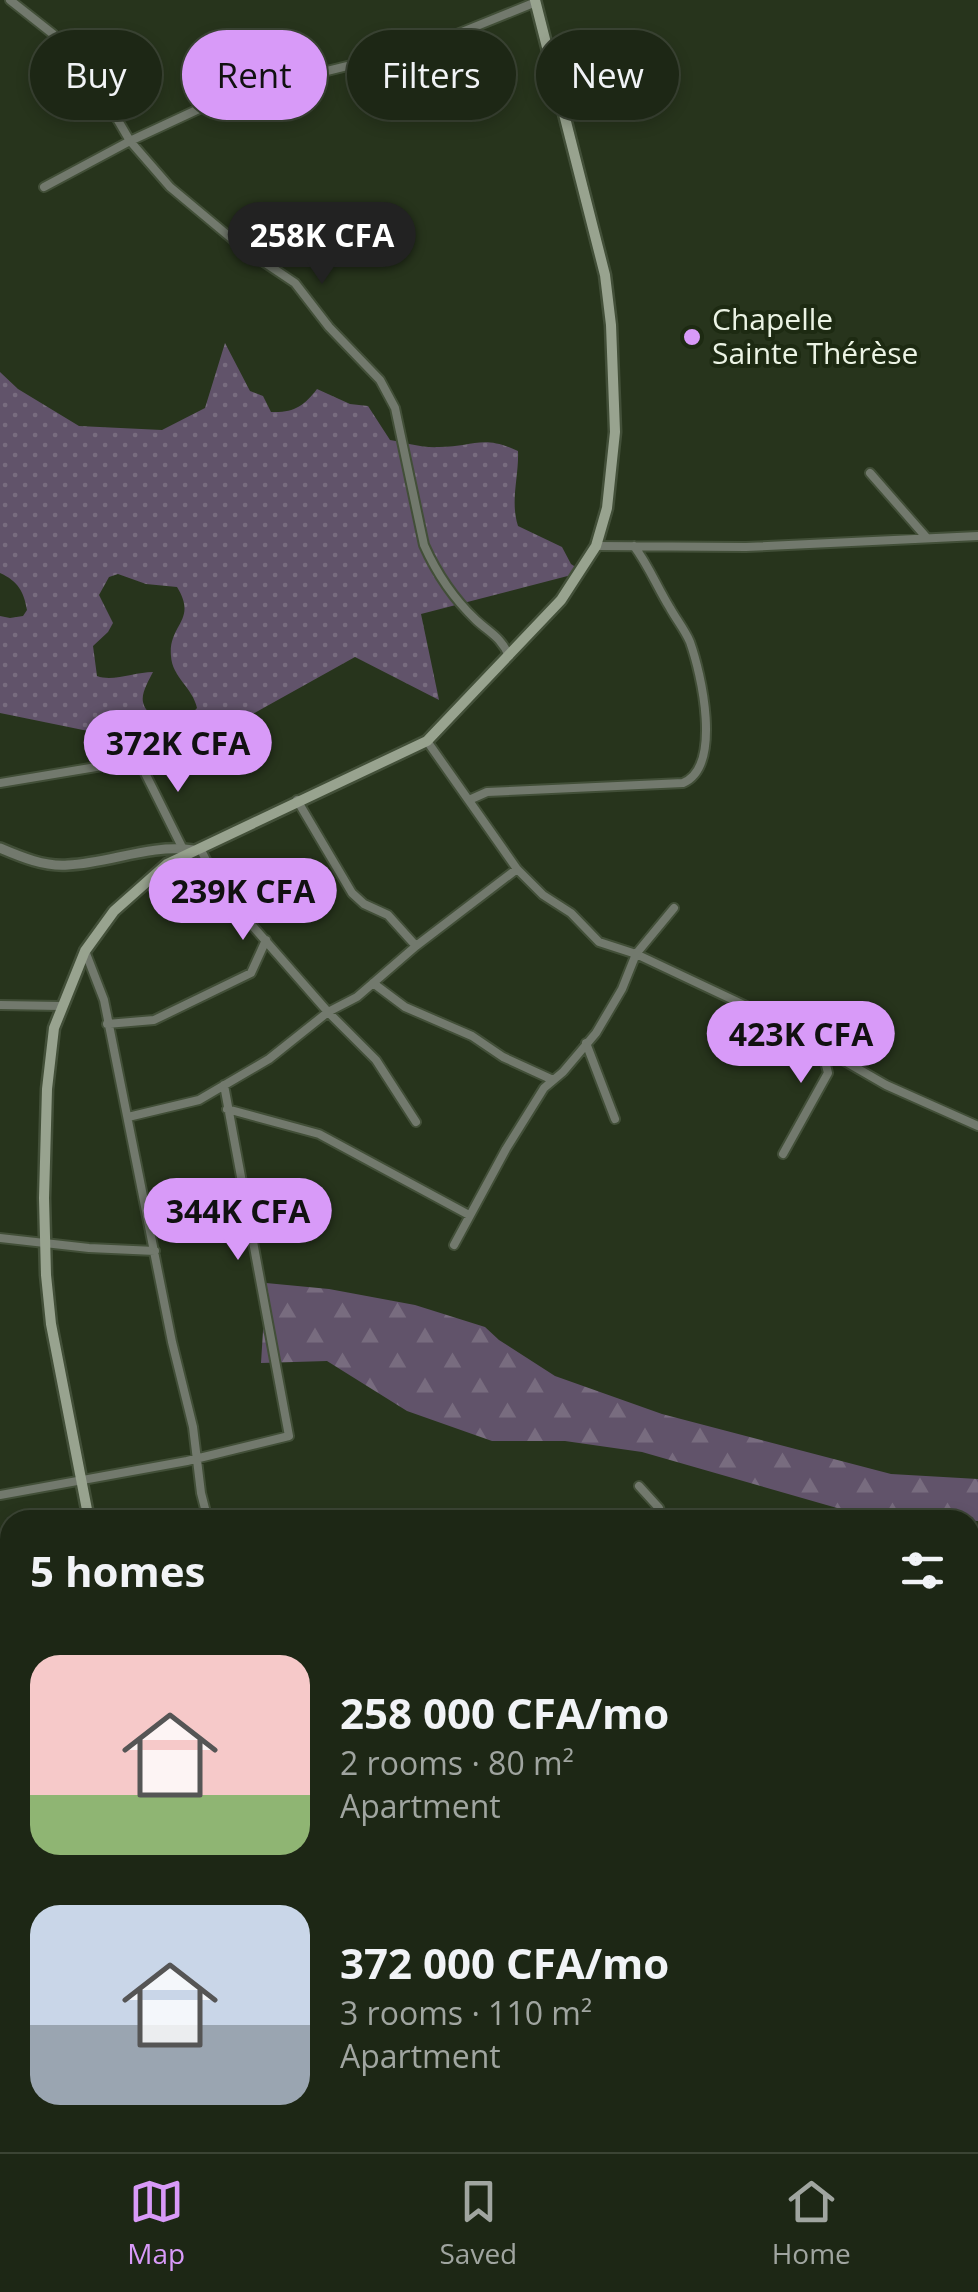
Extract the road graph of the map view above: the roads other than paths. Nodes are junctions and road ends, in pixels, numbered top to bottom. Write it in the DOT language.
graph roads {
  1 [pos="10,0"];
  2 [pos="535,1"];
  3 [pos="130,141"];
  4 [pos="44,187"];
  5 [pos="870,472"];
  6 [pos="978,536"];
  7 [pos="926,537"];
  8 [pos="596,546"];
  9 [pos="634,546"];
  10 [pos="508,656"];
  11 [pos="204,732"];
  12 [pos="427,741"];
  13 [pos="138,758"];
  14 [pos="0,783"];
  15 [pos="298,800"];
  16 [pos="469,800"];
  17 [pos="0,848"];
  18 [pos="192,849"];
  19 [pos="517,869"];
  20 [pos="674,908"];
  21 [pos="266,940"];
  22 [pos="416,946"];
  23 [pos="86,951"];
  24 [pos="636,954"];
  25 [pos="373,983"];
  26 [pos="0,1005"];
  27 [pos="61,1006"];
  28 [pos="328,1012"];
  29 [pos="107,1024"];
  30 [pos="782,1024"];
  31 [pos="586,1042"];
  32 [pos="553,1080"];
  33 [pos="224,1085"];
  34 [pos="227,1109"];
  35 [pos="128,1117"];
  36 [pos="615,1119"];
  37 [pos="416,1122"];
  38 [pos="978,1126"];
  39 [pos="783,1154"];
  40 [pos="469,1215"];
  41 [pos="0,1238"];
  42 [pos="45,1242"];
  43 [pos="454,1245"];
  44 [pos="155,1251"];
  45 [pos="197,1458"];
  46 [pos="80,1482"];
  47 [pos="639,1486"];
  48 [pos="0,1494"];
  49 [pos="87,1510"];
  50 [pos="206,1510"];
  51 [pos="660,1510"];
  1 -- 3 [label="street"];
  2 -- 3 [label="street"];
  2 -- 8 [label="main road"];
  3 -- 4 [label="street"];
  3 -- 10 [label="street"];
  5 -- 7 [label="street"];
  6 -- 7 [label="street"];
  7 -- 9 [label="street"];
  8 -- 9 [label="street"];
  8 -- 10 [label="main road"];
  9 -- 16 [label="street"];
  10 -- 12 [label="main road"];
  11 -- 13 [label="street"];
  12 -- 15 [label="main road"];
  12 -- 16 [label="street"];
  13 -- 14 [label="street"];
  13 -- 18 [label="street"];
  15 -- 18 [label="main road"];
  15 -- 22 [label="street"];
  16 -- 19 [label="street"];
  17 -- 18 [label="street"];
  18 -- 21 [label="street"];
  18 -- 23 [label="main road"];
  19 -- 22 [label="street"];
  19 -- 24 [label="street"];
  20 -- 24 [label="street"];
  21 -- 28 [label="street"];
  21 -- 29 [label="street"];
  22 -- 25 [label="street"];
  23 -- 27 [label="main road"];
  23 -- 29 [label="street"];
  24 -- 30 [label="street"];
  24 -- 31 [label="street"];
  25 -- 28 [label="street"];
  25 -- 32 [label="street"];
  26 -- 27 [label="street"];
  27 -- 42 [label="main road"];
  28 -- 33 [label="street"];
  28 -- 37 [label="street"];
  29 -- 35 [label="street"];
  30 -- 38 [label="street"];
  30 -- 39 [label="street"];
  31 -- 32 [label="street"];
  31 -- 36 [label="street"];
  32 -- 40 [label="street"];
  33 -- 34 [label="street"];
  33 -- 35 [label="street"];
  34 -- 40 [label="street"];
  34 -- 45 [label="street"];
  35 -- 44 [label="street"];
  40 -- 43 [label="street"];
  41 -- 42 [label="street"];
  42 -- 44 [label="street"];
  42 -- 46 [label="main road"];
  44 -- 45 [label="street"];
  45 -- 46 [label="street"];
  45 -- 50 [label="street"];
  46 -- 48 [label="street"];
  46 -- 49 [label="main road"];
  47 -- 51 [label="street"];
}
